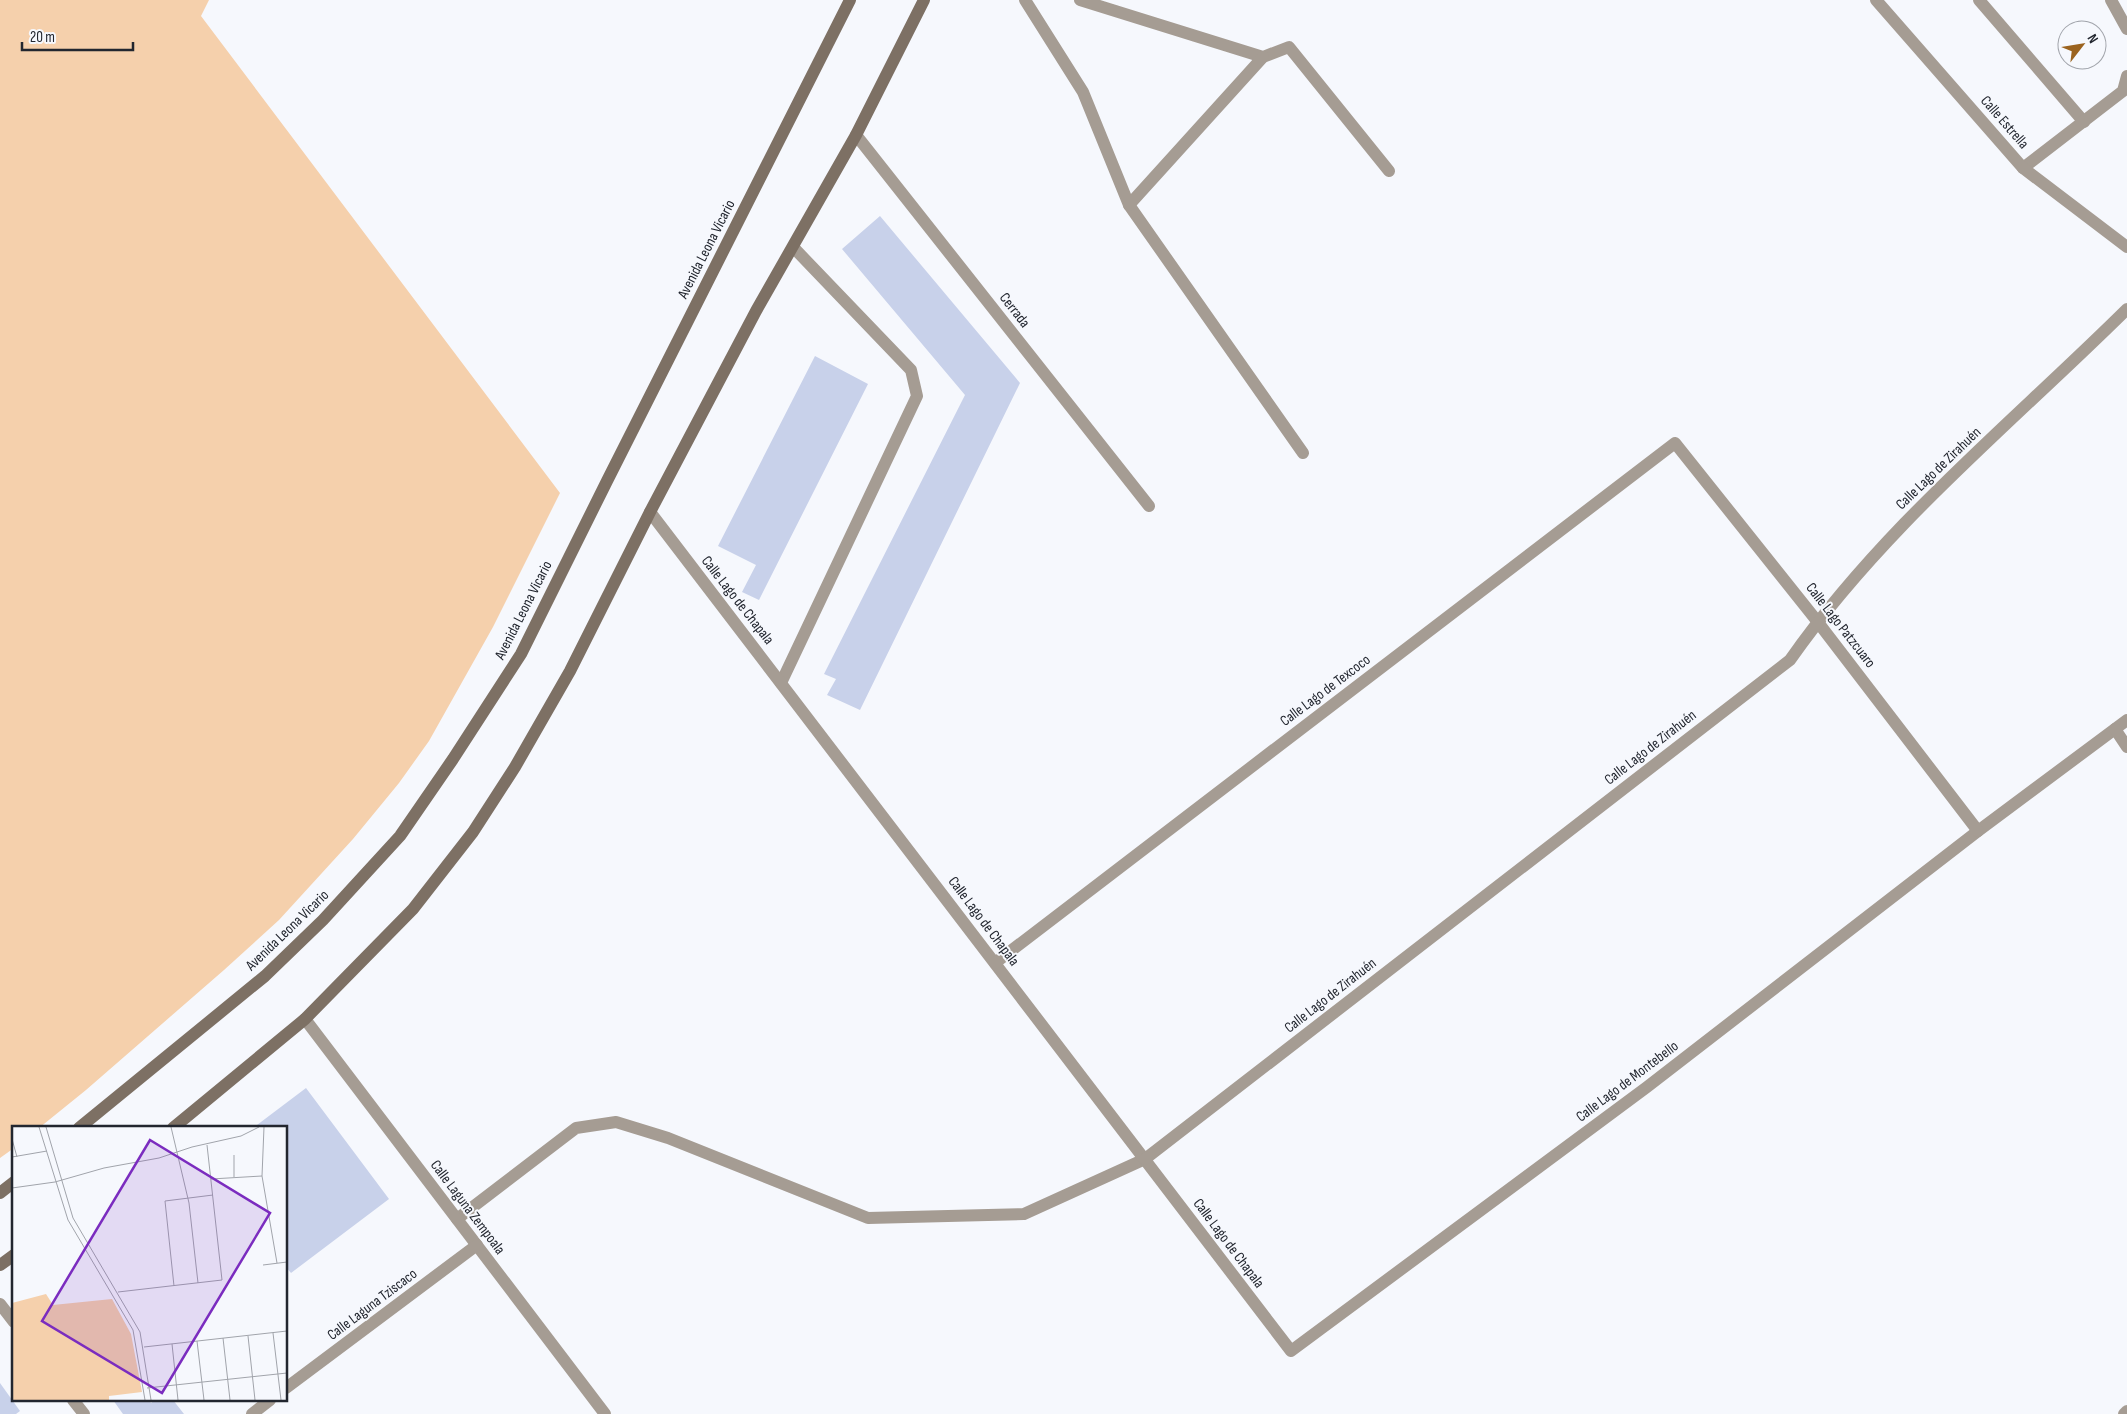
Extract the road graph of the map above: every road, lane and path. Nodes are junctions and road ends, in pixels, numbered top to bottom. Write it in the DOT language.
graph roads {
  1 [pos="850,0"];
  2 [pos="924,0"];
  3 [pos="1025,0"];
  4 [pos="1080,0"];
  5 [pos="1876,0"];
  6 [pos="1979,0"];
  7 [pos="2111,0"];
  8 [pos="2127,29"];
  9 [pos="1263,57"];
  10 [pos="2127,76"];
  11 [pos="2084,122"];
  12 [pos="856,135"];
  13 [pos="2023,168"];
  14 [pos="1389,171"];
  15 [pos="1130,205"];
  16 [pos="793,246"];
  17 [pos="2127,247"];
  18 [pos="2127,308"];
  19 [pos="1675,443"];
  20 [pos="1302,452"];
  21 [pos="1149,506"];
  22 [pos="650,512"];
  23 [pos="1818,621"];
  24 [pos="781,683"];
  25 [pos="2127,720"];
  26 [pos="2115,729"];
  27 [pos="2127,747"];
  28 [pos="1978,831"];
  29 [pos="996,963"];
  30 [pos="305,1019"];
  31 [pos="81,1126"];
  32 [pos="175,1126"];
  33 [pos="1145,1159"];
  34 [pos="12,1184"];
  35 [pos="0,1193"];
  36 [pos="457,1220"];
  37 [pos="477,1245"];
  38 [pos="12,1256"];
  39 [pos="0,1266"];
  40 [pos="0,1304"];
  41 [pos="12,1319"];
  42 [pos="1291,1351"];
  43 [pos="288,1387"];
  44 [pos="75,1402"];
  45 [pos="267,1402"];
  46 [pos="2127,1411"];
  47 [pos="84,1414"];
  48 [pos="252,1414"];
  49 [pos="605,1414"];
  50 [pos="2124,1414"];
  1 -- 31 [label="street, Avenida Leona Vicario"];
  2 -- 12 [label="street"];
  3 -- 15 [label="street"];
  4 -- 9 [label="street"];
  5 -- 13 [label="street, Calle Estrella"];
  6 -- 11 [label="street"];
  7 -- 8 [label="street"];
  9 -- 14 [label="street"];
  9 -- 15 [label="street"];
  10 -- 11 [label="street"];
  11 -- 13 [label="street"];
  12 -- 16 [label="street"];
  12 -- 21 [label="street, Cerrada"];
  13 -- 17 [label="street, Calle Estrella"];
  15 -- 20 [label="street"];
  16 -- 22 [label="street"];
  16 -- 24 [label="street"];
  18 -- 23 [label="street, Calle Lago de Zirahuén"];
  19 -- 23 [label="street, Calle Lago Patzcuaro"];
  19 -- 29 [label="street, Calle Lago de Texcoco"];
  22 -- 24 [label="street, Calle Lago de Chapala"];
  22 -- 30 [label="street"];
  23 -- 28 [label="street, Calle Lago Patzcuaro"];
  23 -- 33 [label="street, Calle Lago de Zirahuén"];
  24 -- 29 [label="street, Calle Lago de Chapala"];
  25 -- 26 [label="street, Calle Lago de Montebello"];
  26 -- 27 [label="street"];
  26 -- 28 [label="street, Calle Lago de Montebello"];
  28 -- 42 [label="street, Calle Lago de Montebello"];
  29 -- 33 [label="street, Calle Lago de Chapala"];
  30 -- 32 [label="street"];
  30 -- 36 [label="street, Calle Laguna Zempoala"];
  33 -- 36 [label="street, Calle Lago de Zirahuén"];
  33 -- 42 [label="street, Calle Lago de Chapala"];
  34 -- 35 [label="street"];
  36 -- 37 [label="street, Calle Laguna Zempoala"];
  37 -- 43 [label="street, Calle Laguna Tziscaco"];
  37 -- 49 [label="street, Calle Laguna Zempoala"];
  38 -- 39 [label="street"];
  40 -- 41 [label="street"];
  44 -- 47 [label="street"];
  45 -- 48 [label="street"];
  46 -- 50 [label="street"];
}
